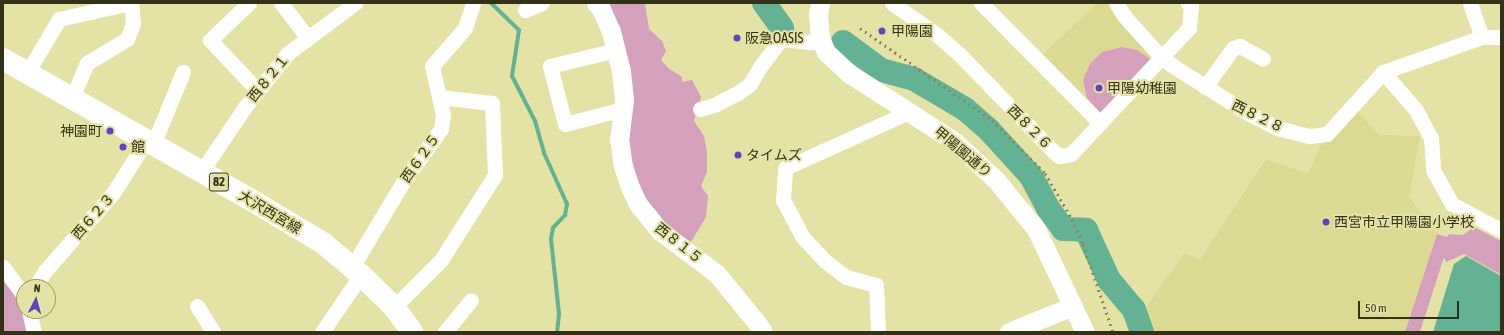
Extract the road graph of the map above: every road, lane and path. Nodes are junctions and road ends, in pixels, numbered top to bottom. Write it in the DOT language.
graph roads {
  1 [pos="131,3"];
  2 [pos="250,3"];
  3 [pos="281,3"];
  4 [pos="355,3"];
  5 [pos="473,3"];
  6 [pos="542,3"];
  7 [pos="596,3"];
  8 [pos="820,3"];
  9 [pos="892,3"];
  10 [pos="981,3"];
  11 [pos="1116,3"];
  12 [pos="1188,3"];
  13 [pos="1470,3"];
  14 [pos="525,10"];
  15 [pos="1482,37"];
  16 [pos="1501,37"];
  17 [pos="308,38"];
  18 [pos="820,38"];
  19 [pos="616,50"];
  20 [pos="1161,57"];
  21 [pos="3,59"];
  22 [pos="1263,59"];
  23 [pos="183,72"];
  24 [pos="1384,72"];
  25 [pos="27,73"];
  26 [pos="1205,87"];
  27 [pos="258,91"];
  28 [pos="439,97"];
  29 [pos="72,98"];
  30 [pos="623,109"];
  31 [pos="700,109"];
  32 [pos="909,112"];
  33 [pos="1100,123"];
  34 [pos="150,143"];
  35 [pos="201,172"];
  36 [pos="1501,230"];
  37 [pos="3,267"];
  38 [pos="357,271"];
  39 [pos="40,279"];
  40 [pos="16,285"];
  41 [pos="471,300"];
  42 [pos="197,306"];
  43 [pos="1073,306"];
  44 [pos="394,307"];
  45 [pos="31,319"];
  46 [pos="763,331"];
  47 [pos="34,332"];
  48 [pos="213,332"];
  49 [pos="322,332"];
  50 [pos="412,332"];
  51 [pos="445,332"];
  52 [pos="878,332"];
  53 [pos="1009,332"];
  54 [pos="1085,332"];
  1 -- 25 [label="street"];
  1 -- 29 [label="street"];
  2 -- 27 [label="street"];
  3 -- 17 [label="street"];
  4 -- 17 [label="street, 西８２１"];
  5 -- 28 [label="street, 西６２５"];
  6 -- 14 [label="street"];
  7 -- 19 [label="street, 西８１５"];
  8 -- 18 [label="street, 甲陽園通り"];
  9 -- 33 [label="street, 西８２６"];
  10 -- 33 [label="street"];
  11 -- 20 [label="street, 西８２８"];
  12 -- 20 [label="street, 西８２６"];
  13 -- 15 [label="street"];
  15 -- 16 [label="street, 西８２８"];
  15 -- 24 [label="street, 西８２８"];
  17 -- 27 [label="street, 西８２１"];
  18 -- 31 [label="street"];
  18 -- 32 [label="street, 甲陽園通り"];
  19 -- 30 [label="street, 西８１５"];
  19 -- 30 [label="street"];
  20 -- 26 [label="street, 西８２８"];
  20 -- 33 [label="street, 西８２６"];
  21 -- 25 [label="main road, 大沢西宮線 / 82"];
  22 -- 26 [label="street"];
  23 -- 34 [label="street, 西６２３"];
  24 -- 26 [label="street, 西８２８"];
  24 -- 36 [label="street"];
  25 -- 29 [label="main road, 大沢西宮線 / 82"];
  27 -- 35 [label="street, 西８２１"];
  28 -- 38 [label="street, 西６２５"];
  28 -- 44 [label="street"];
  29 -- 34 [label="main road, 大沢西宮線 / 82"];
  30 -- 46 [label="street, 西８１５"];
  32 -- 43 [label="street, 甲陽園通り"];
  32 -- 52 [label="street"];
  34 -- 35 [label="main road, 大沢西宮線 / 82"];
  34 -- 39 [label="street, 西６２３"];
  35 -- 38 [label="main road, 大沢西宮線 / 82"];
  37 -- 40 [label="street"];
  38 -- 44 [label="main road, 大沢西宮線 / 82"];
  38 -- 49 [label="street, 西６２５"];
  41 -- 51 [label="street"];
  42 -- 48 [label="street"];
  43 -- 53 [label="street"];
  43 -- 54 [label="street, 甲陽園通り"];
  44 -- 50 [label="main road, 大沢西宮線 / 82"];
  45 -- 47 [label="street"];
}
